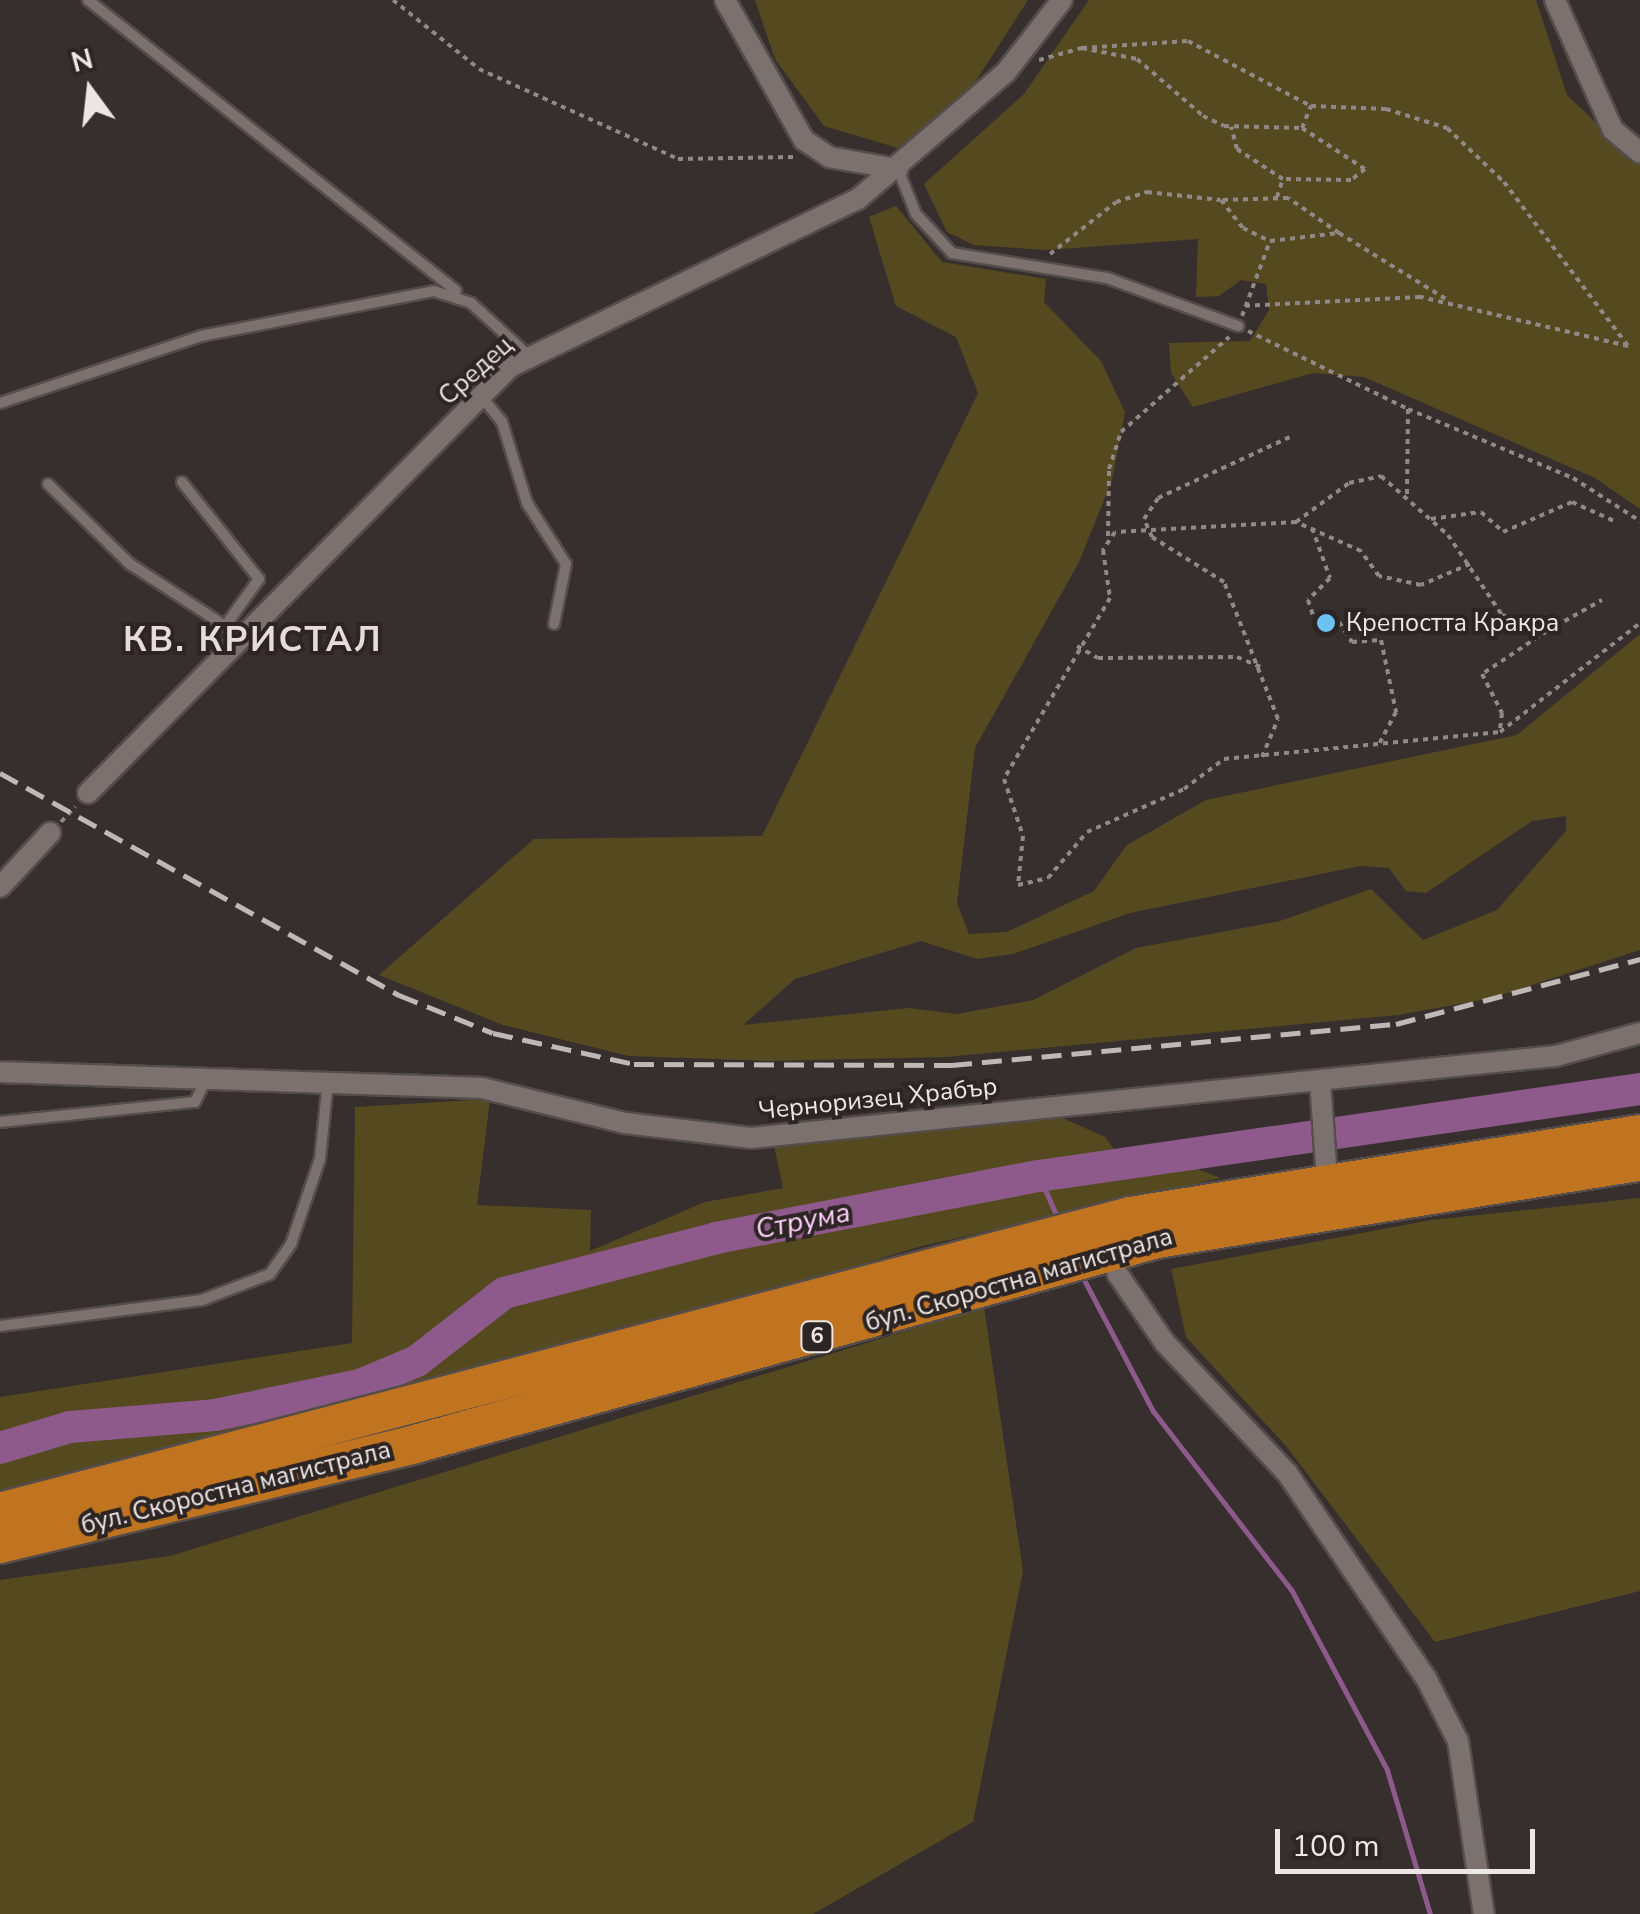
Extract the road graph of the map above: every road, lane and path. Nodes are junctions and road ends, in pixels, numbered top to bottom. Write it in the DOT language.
graph roads {
  1 [pos="88,0"];
  2 [pos="393,0"];
  3 [pos="726,0"];
  4 [pos="1062,0"];
  5 [pos="1555,0"];
  6 [pos="1082,48"];
  7 [pos="1006,72"];
  8 [pos="1311,106"];
  9 [pos="1231,126"];
  10 [pos="1302,128"];
  11 [pos="1640,153"];
  12 [pos="829,157"];
  13 [pos="898,169"];
  14 [pos="1283,180"];
  15 [pos="1277,197"];
  16 [pos="1222,200"];
  17 [pos="1339,232"];
  18 [pos="1270,241"];
  19 [pos="1035,255"];
  20 [pos="471,302"];
  21 [pos="1450,302"];
  22 [pos="1246,306"];
  23 [pos="1238,326"];
  24 [pos="528,355"];
  25 [pos="482,396"];
  26 [pos="0,403"];
  27 [pos="1408,409"];
  28 [pos="1290,437"];
  29 [pos="182,482"];
  30 [pos="48,484"];
  31 [pos="1407,497"];
  32 [pos="1430,519"];
  33 [pos="1614,521"];
  34 [pos="1640,521"];
  35 [pos="1296,522"];
  36 [pos="1146,526"];
  37 [pos="1312,528"];
  38 [pos="1108,537"];
  39 [pos="1470,564"];
  40 [pos="1602,600"];
  41 [pos="1640,623"];
  42 [pos="554,624"];
  43 [pos="234,631"];
  44 [pos="1547,631"];
  45 [pos="1077,646"];
  46 [pos="1262,666"];
  47 [pos="1500,732"];
  48 [pos="1377,747"];
  49 [pos="1262,757"];
  50 [pos="88,792"];
  51 [pos="50,833"];
  52 [pos="0,887"];
  53 [pos="1640,1033"];
  54 [pos="0,1072"];
  55 [pos="206,1079"];
  56 [pos="328,1080"];
  57 [pos="1320,1089"];
  58 [pos="0,1122"];
  59 [pos="1640,1134"];
  60 [pos="1640,1162"];
  61 [pos="1326,1172"];
  62 [pos="1157,1239"];
  63 [pos="1118,1274"];
  64 [pos="959,1295"];
  65 [pos="0,1326"];
  66 [pos="0,1512"];
  67 [pos="0,1544"];
  68 [pos="1484,1914"];
  1 -- 20 [label="lane"];
  2 -- 12 [label="path"];
  3 -- 12 [label="street"];
  4 -- 7 [label="street, Средец"];
  5 -- 11 [label="street"];
  6 -- 7 [label="path"];
  6 -- 8 [label="path"];
  6 -- 9 [label="path"];
  7 -- 13 [label="street, Средец"];
  8 -- 10 [label="path"];
  8 -- 21 [label="path"];
  9 -- 10 [label="path"];
  9 -- 14 [label="path"];
  10 -- 14 [label="path"];
  12 -- 13 [label="street"];
  13 -- 23 [label="lane"];
  13 -- 24 [label="street, Средец"];
  14 -- 15 [label="path"];
  15 -- 16 [label="path"];
  15 -- 17 [label="path"];
  16 -- 18 [label="path"];
  16 -- 19 [label="path"];
  17 -- 18 [label="path"];
  17 -- 21 [label="path"];
  18 -- 22 [label="path"];
  20 -- 24 [label="lane"];
  20 -- 26 [label="lane"];
  21 -- 22 [label="path"];
  22 -- 23 [label="path"];
  23 -- 27 [label="path"];
  23 -- 38 [label="path"];
  24 -- 25 [label="street, Средец"];
  25 -- 42 [label="lane"];
  25 -- 43 [label="street, Средец"];
  27 -- 31 [label="path"];
  27 -- 34 [label="path"];
  28 -- 36 [label="path"];
  29 -- 43 [label="lane"];
  30 -- 43 [label="lane"];
  31 -- 32 [label="path"];
  31 -- 35 [label="path"];
  32 -- 33 [label="path"];
  32 -- 39 [label="path"];
  35 -- 36 [label="path"];
  35 -- 37 [label="path"];
  36 -- 38 [label="path"];
  36 -- 46 [label="path"];
  37 -- 39 [label="path"];
  37 -- 48 [label="path"];
  38 -- 45 [label="path"];
  39 -- 44 [label="path"];
  40 -- 44 [label="path"];
  41 -- 47 [label="path"];
  43 -- 50 [label="street, Средец"];
  44 -- 47 [label="path"];
  45 -- 46 [label="path"];
  45 -- 49 [label="path"];
  46 -- 49 [label="path"];
  47 -- 48 [label="path"];
  48 -- 49 [label="path"];
  50 -- 51 [label="path"];
  51 -- 52 [label="street"];
  53 -- 57 [label="street, Черноризец Храбър"];
  54 -- 55 [label="street, Черноризец Храбър"];
  55 -- 56 [label="street, Черноризец Храбър"];
  55 -- 58 [label="lane"];
  56 -- 57 [label="street, Черноризец Храбър"];
  56 -- 65 [label="lane"];
  57 -- 61 [label="street"];
  59 -- 61 [label="highway, бул. Скоростна магистрала / 6"];
  60 -- 62 [label="highway, бул. Скоростна магистрала / 6"];
  61 -- 66 [label="highway, бул. Скоростна магистрала / 6"];
  62 -- 63 [label="highway"];
  62 -- 64 [label="highway, бул. Скоростна магистрала / 6"];
  63 -- 64 [label="highway"];
  63 -- 68 [label="street"];
  64 -- 67 [label="highway, бул. Скоростна магистрала / 6"];
}
